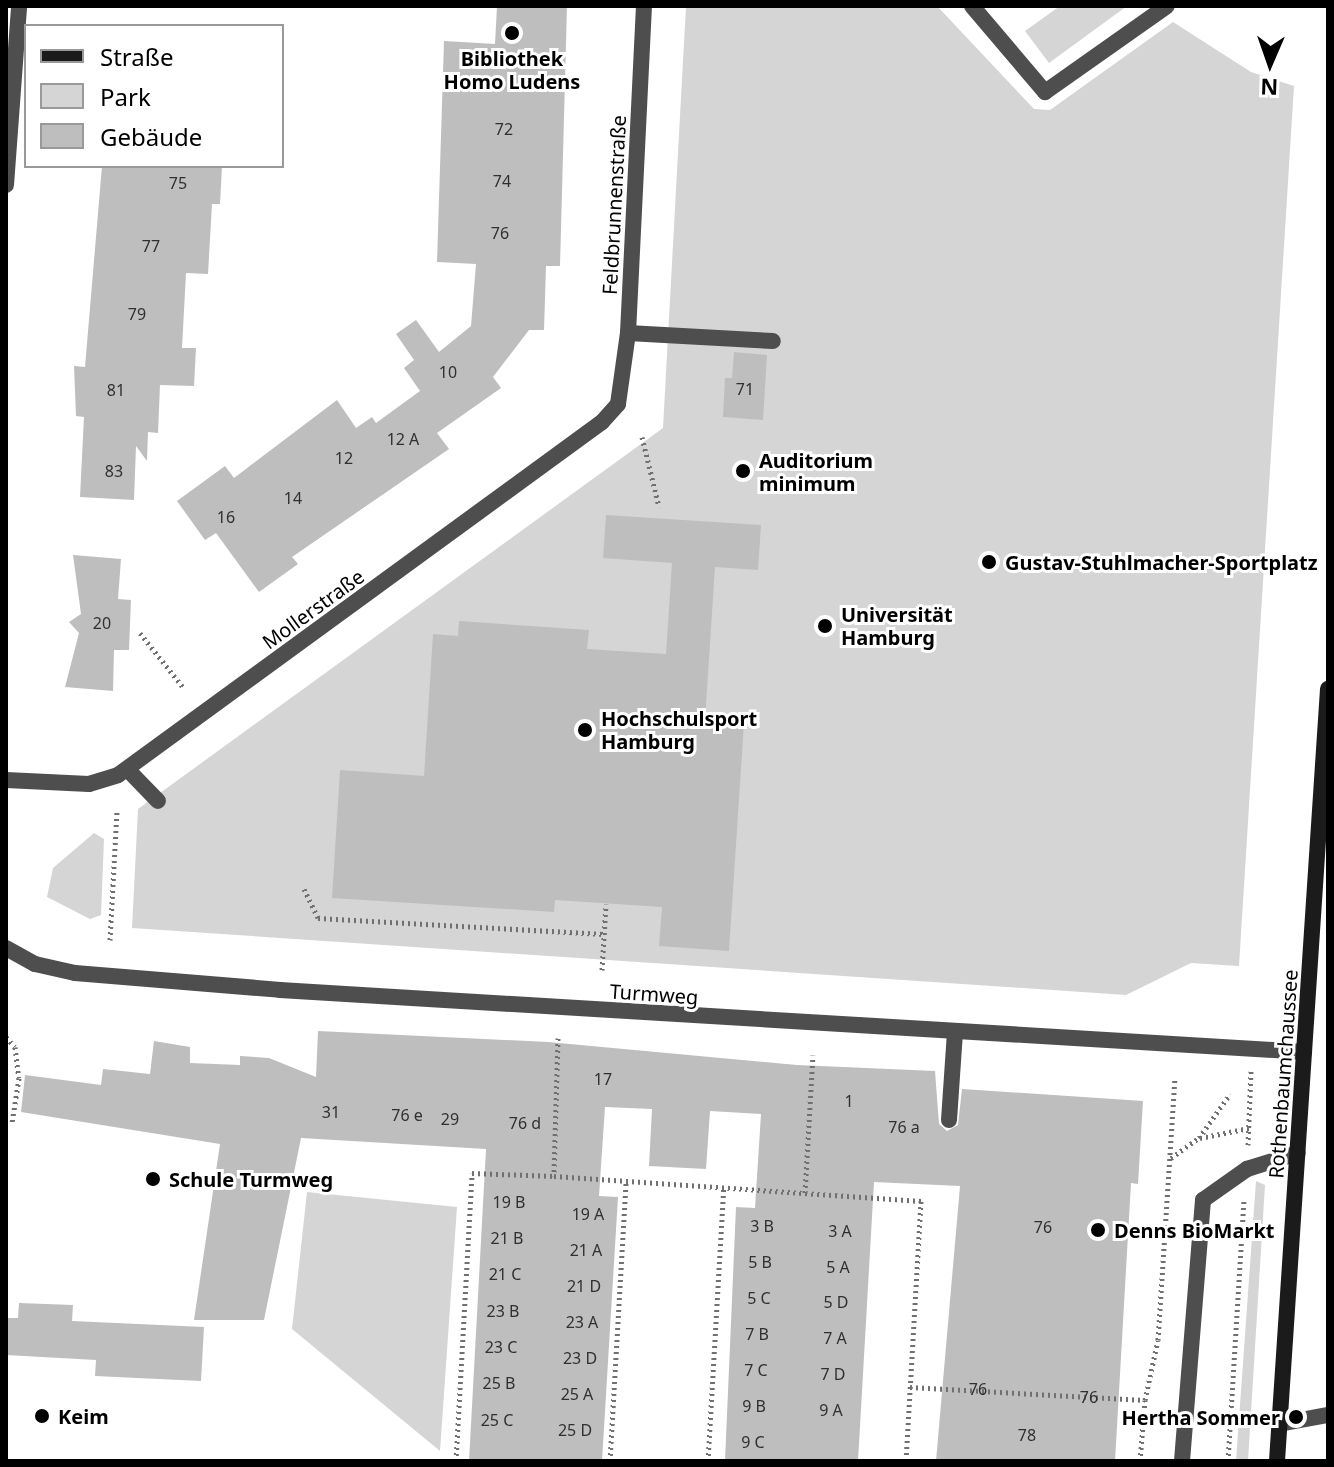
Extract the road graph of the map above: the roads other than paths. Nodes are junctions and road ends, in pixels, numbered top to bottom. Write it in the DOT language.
graph roads {
  1 [pos="19,6"];
  2 [pos="644,6"];
  3 [pos="972,6"];
  4 [pos="1167,6"];
  5 [pos="6,185"];
  6 [pos="628,333"];
  7 [pos="773,341"];
  8 [pos="618,404"];
  9 [pos="1328,689"];
  10 [pos="128,770"];
  11 [pos="6,780"];
  12 [pos="158,801"];
  13 [pos="6,948"];
  14 [pos="955,1033"];
  15 [pos="1304,1052"];
  16 [pos="949,1120"];
  17 [pos="1298,1153"];
  18 [pos="1328,1415"];
  19 [pos="1279,1424"];
  20 [pos="1182,1461"];
  21 [pos="1277,1461"];
  1 -- 5 [label="street"];
  2 -- 6 [label="street, Feldbrunnenstraße"];
  3 -- 4 [label="street"];
  6 -- 7 [label="street"];
  6 -- 8 [label="street, Feldbrunnenstraße"];
  8 -- 10 [label="street, Mollerstraße"];
  9 -- 15 [label="main road, Rothenbaumchaussee"];
  10 -- 11 [label="street, Mollerstraße"];
  10 -- 12 [label="street"];
  13 -- 14 [label="street, Turmweg"];
  14 -- 15 [label="street, Turmweg"];
  14 -- 16 [label="street"];
  15 -- 17 [label="main road, Rothenbaumchaussee"];
  17 -- 19 [label="main road, Rothenbaumchaussee"];
  17 -- 20 [label="street"];
  18 -- 19 [label="street"];
  19 -- 21 [label="main road, Rothenbaumchaussee"];
}
